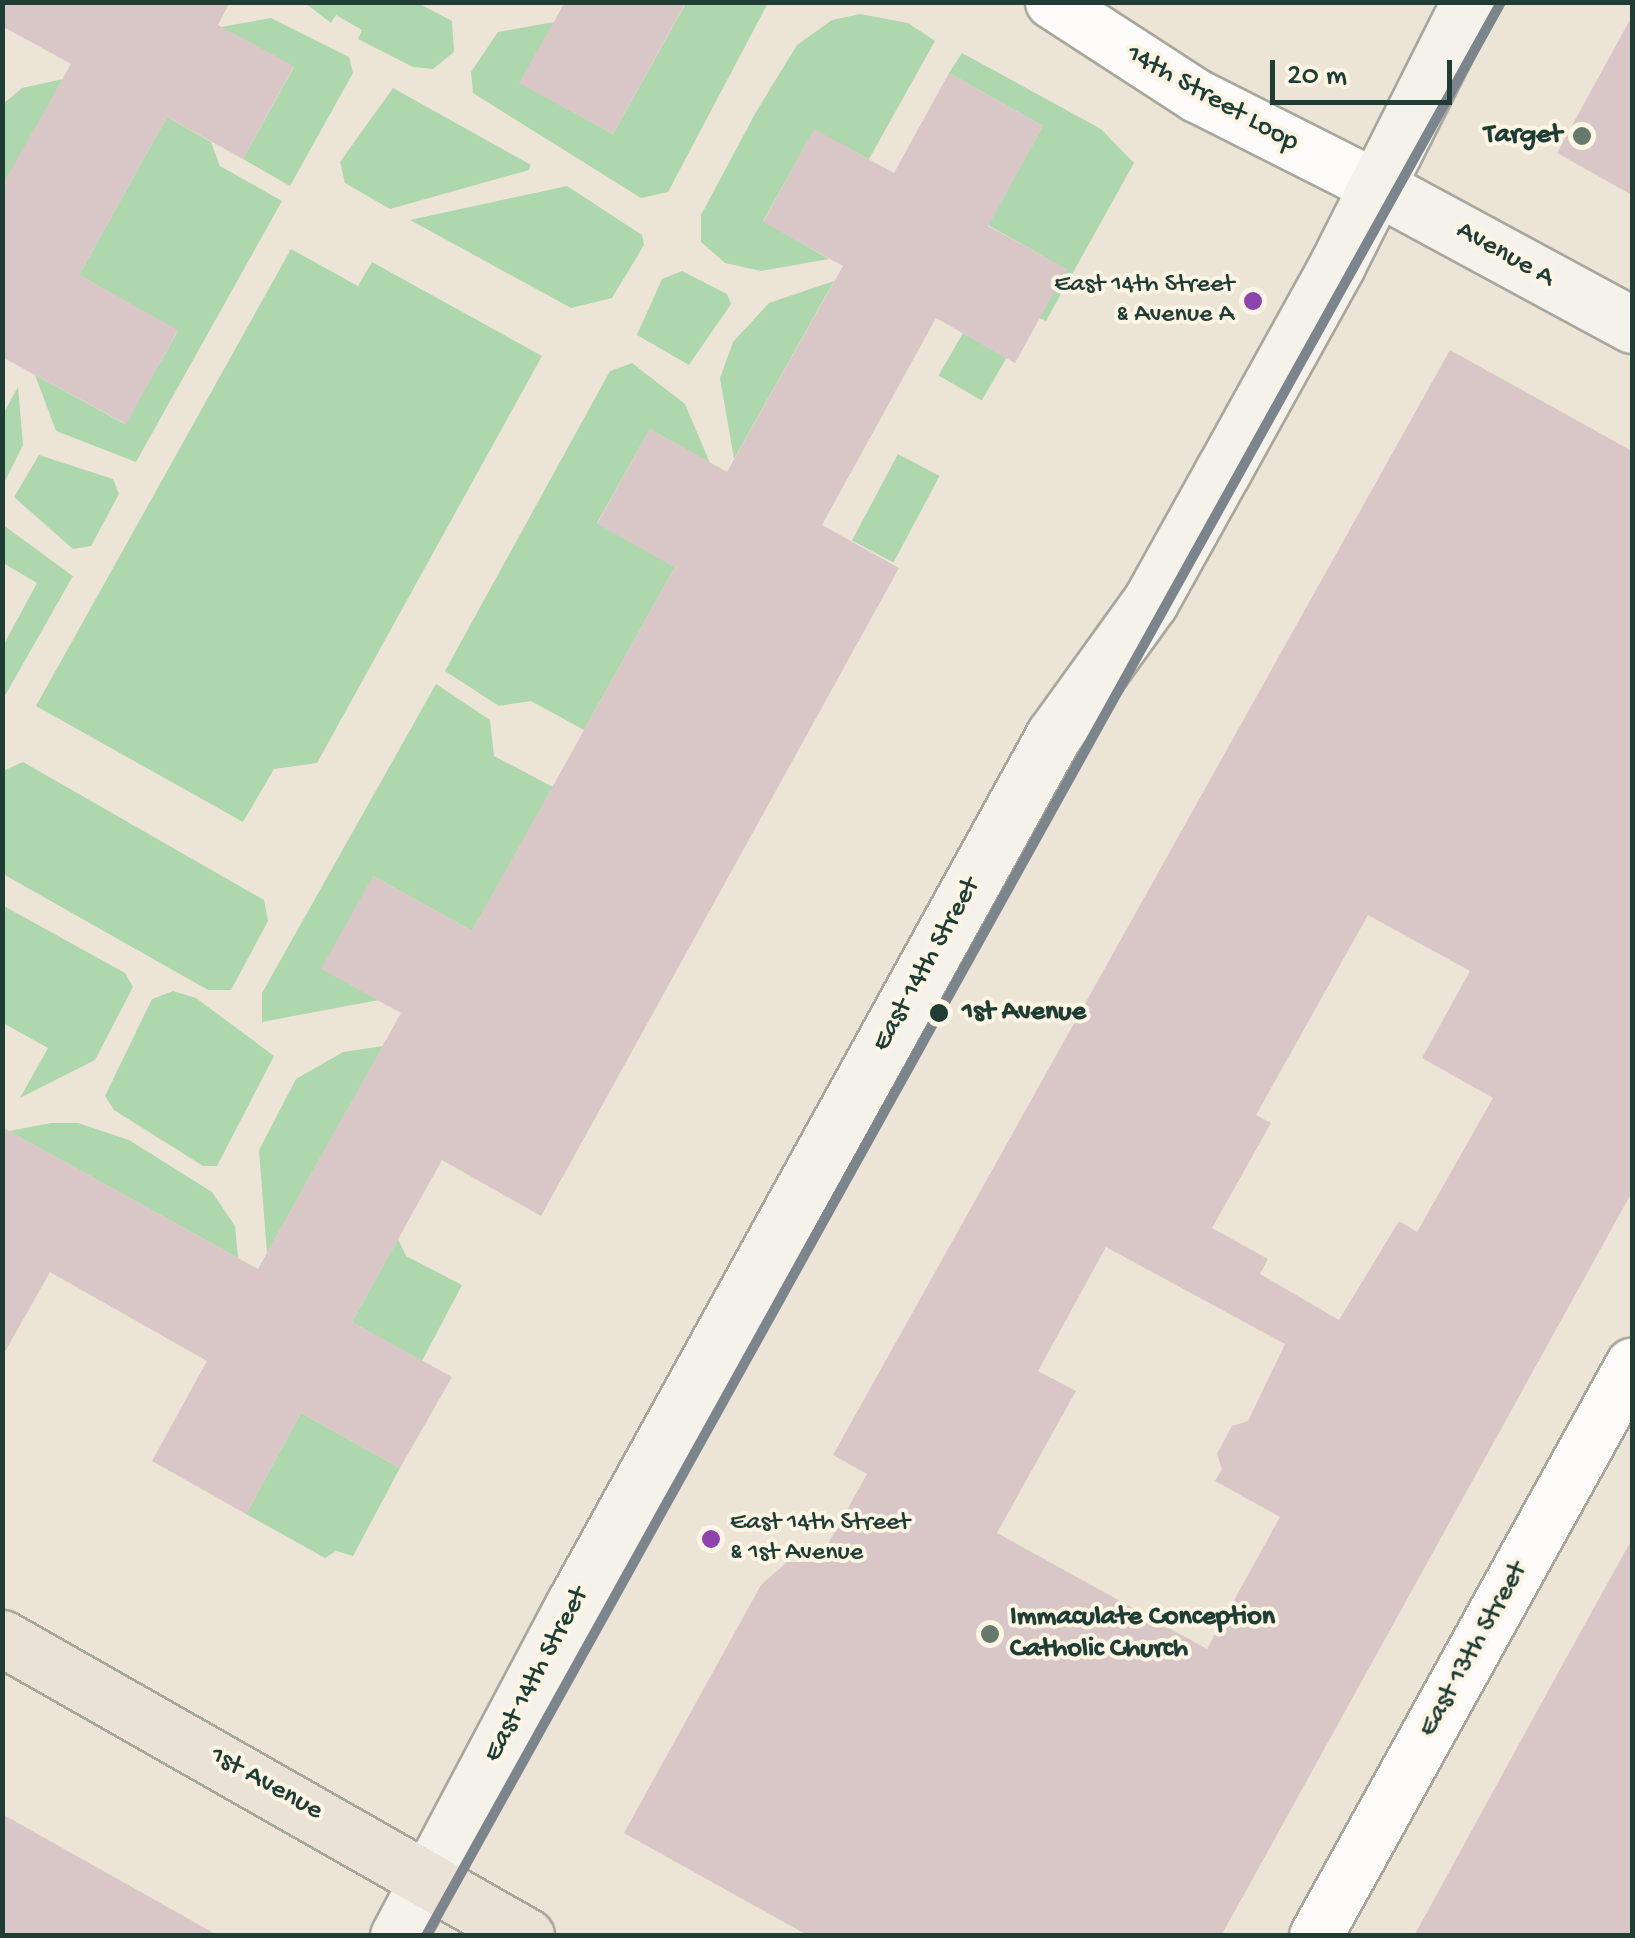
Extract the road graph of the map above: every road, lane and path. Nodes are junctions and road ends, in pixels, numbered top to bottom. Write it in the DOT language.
graph roads {
  1 [pos="1052,2"];
  2 [pos="1469,2"];
  3 [pos="1376,187"];
  4 [pos="1632,325"];
  5 [pos="1632,1364"];
  6 [pos="2,1638"];
  7 [pos="430,1878"];
  8 [pos="398,1936"];
  9 [pos="526,1936"];
  10 [pos="1316,1936"];
  1 -- 3 [label="street, 14th Street Loop"];
  2 -- 3 [label="main road, East 14th Street"];
  3 -- 4 [label="main road, Avenue A"];
  3 -- 7 [label="main road, East 14th Street"];
  5 -- 10 [label="street, East 13th Street"];
  6 -- 7 [label="main road, 1st Avenue"];
  7 -- 8 [label="main road, East 14th Street"];
  7 -- 9 [label="main road, 1st Avenue"];
}
